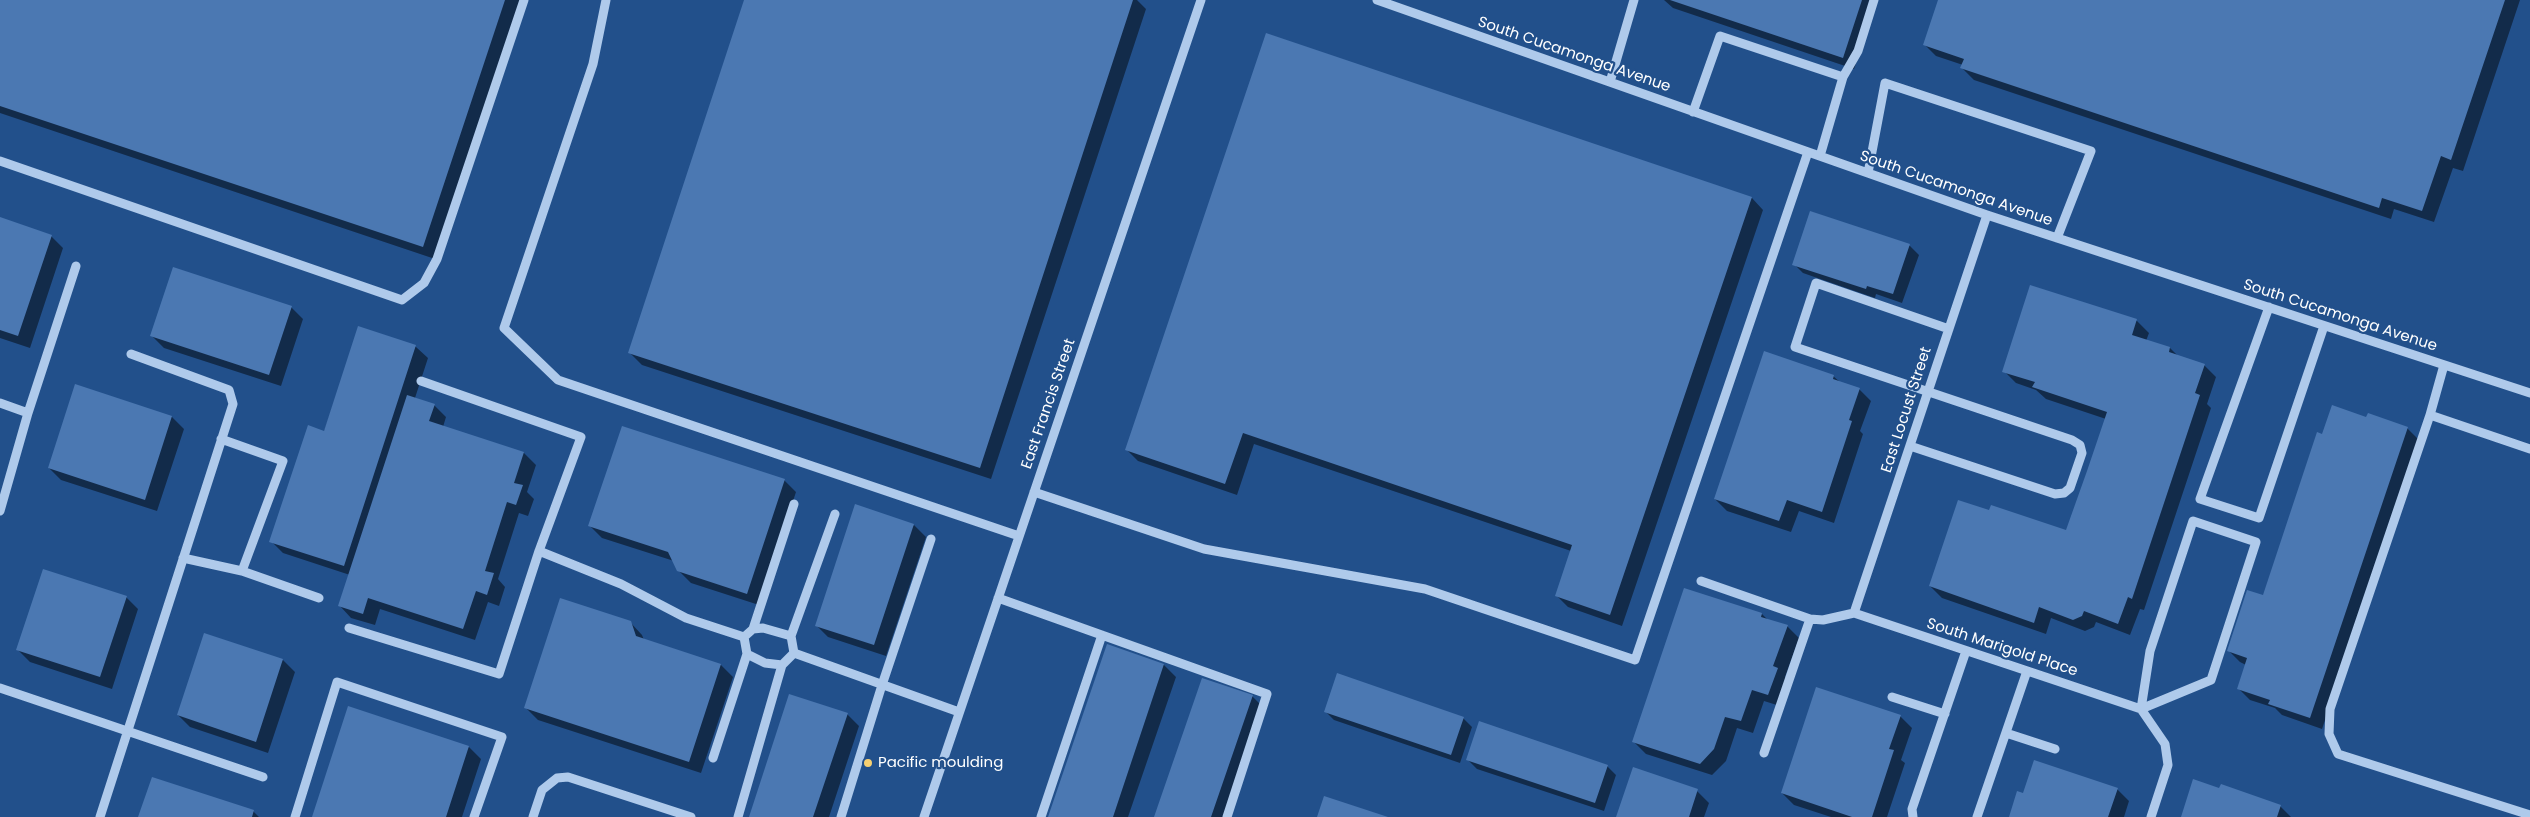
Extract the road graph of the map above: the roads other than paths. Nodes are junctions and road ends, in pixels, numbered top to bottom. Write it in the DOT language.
graph roads {
  1 [pos="524,0"];
  2 [pos="606,0"];
  3 [pos="1201,0"];
  4 [pos="1377,0"];
  5 [pos="1634,0"];
  6 [pos="1874,0"];
  7 [pos="1843,77"];
  8 [pos="1610,82"];
  9 [pos="1693,112"];
  10 [pos="1808,152"];
  11 [pos="1820,156"];
  12 [pos="0,161"];
  13 [pos="1868,174"];
  14 [pos="1987,215"];
  15 [pos="2057,238"];
  16 [pos="76,266"];
  17 [pos="2269,307"];
  18 [pos="2324,326"];
  19 [pos="1949,329"];
  20 [pos="131,354"];
  21 [pos="2444,365"];
  22 [pos="421,381"];
  23 [pos="1928,392"];
  24 [pos="2530,393"];
  25 [pos="0,403"];
  26 [pos="28,413"];
  27 [pos="2430,415"];
  28 [pos="221,439"];
  29 [pos="1910,446"];
  30 [pos="2530,449"];
  31 [pos="1034,492"];
  32 [pos="794,504"];
  33 [pos="0,511"];
  34 [pos="835,514"];
  35 [pos="1019,536"];
  36 [pos="931,539"];
  37 [pos="539,552"];
  38 [pos="183,558"];
  39 [pos="242,571"];
  40 [pos="1701,581"];
  41 [pos="319,598"];
  42 [pos="998,598"];
  43 [pos="1854,613"];
  44 [pos="1810,618"];
  45 [pos="349,628"];
  46 [pos="753,629"];
  47 [pos="1102,635"];
  48 [pos="790,636"];
  49 [pos="744,637"];
  50 [pos="1966,651"];
  51 [pos="794,653"];
  52 [pos="747,654"];
  53 [pos="782,665"];
  54 [pos="2027,671"];
  55 [pos="882,685"];
  56 [pos="0,688"];
  57 [pos="1892,697"];
  58 [pos="2140,709"];
  59 [pos="959,712"];
  60 [pos="1945,714"];
  61 [pos="128,730"];
  62 [pos="2006,733"];
  63 [pos="2055,749"];
  64 [pos="1764,753"];
  65 [pos="713,758"];
  66 [pos="263,777"];
  67 [pos="2530,815"];
  68 [pos="100,817"];
  69 [pos="295,817"];
  70 [pos="474,817"];
  71 [pos="533,817"];
  72 [pos="691,817"];
  73 [pos="738,817"];
  74 [pos="842,817"];
  75 [pos="924,817"];
  76 [pos="1041,817"];
  77 [pos="1227,817"];
  78 [pos="1914,817"];
  79 [pos="1977,817"];
  80 [pos="2151,817"];
  1 -- 12 [label="street"];
  2 -- 35 [label="street"];
  3 -- 31 [label="street, East Francis Street"];
  4 -- 8 [label="street, South Cucamonga Avenue"];
  5 -- 8 [label="street"];
  6 -- 7 [label="street"];
  7 -- 9 [label="street"];
  7 -- 11 [label="street"];
  8 -- 9 [label="street, South Cucamonga Avenue"];
  9 -- 10 [label="street, South Cucamonga Avenue"];
  10 -- 11 [label="street, South Cucamonga Avenue"];
  10 -- 31 [label="street"];
  11 -- 13 [label="street, South Cucamonga Avenue"];
  13 -- 14 [label="street, South Cucamonga Avenue"];
  13 -- 15 [label="street"];
  14 -- 15 [label="street, South Cucamonga Avenue"];
  14 -- 19 [label="street, East Locust Street"];
  15 -- 17 [label="street, South Cucamonga Avenue"];
  16 -- 26 [label="street"];
  17 -- 18 [label="street, South Cucamonga Avenue"];
  17 -- 18 [label="street"];
  18 -- 21 [label="street, South Cucamonga Avenue"];
  19 -- 23 [label="street, East Locust Street"];
  19 -- 23 [label="street"];
  20 -- 28 [label="street"];
  21 -- 24 [label="street, South Cucamonga Avenue"];
  21 -- 27 [label="street"];
  22 -- 37 [label="street"];
  23 -- 29 [label="street, East Locust Street"];
  23 -- 29 [label="street"];
  25 -- 26 [label="street"];
  26 -- 33 [label="street"];
  27 -- 30 [label="street"];
  27 -- 67 [label="street"];
  28 -- 38 [label="street"];
  28 -- 39 [label="street"];
  29 -- 43 [label="street, East Locust Street"];
  31 -- 35 [label="street, East Francis Street"];
  32 -- 46 [label="street"];
  34 -- 48 [label="street"];
  35 -- 42 [label="street, East Francis Street"];
  36 -- 55 [label="street"];
  37 -- 45 [label="street"];
  37 -- 49 [label="street"];
  38 -- 39 [label="street"];
  38 -- 61 [label="street"];
  39 -- 41 [label="street"];
  40 -- 44 [label="street"];
  42 -- 47 [label="street"];
  42 -- 59 [label="street, East Francis Street"];
  43 -- 44 [label="street"];
  43 -- 50 [label="street, South Marigold Place"];
  44 -- 64 [label="street"];
  46 -- 48 [label="street"];
  46 -- 49 [label="street"];
  47 -- 76 [label="street"];
  47 -- 77 [label="street"];
  48 -- 51 [label="street"];
  49 -- 52 [label="street"];
  50 -- 54 [label="street, South Marigold Place"];
  50 -- 60 [label="street"];
  51 -- 53 [label="street"];
  51 -- 55 [label="street"];
  52 -- 53 [label="street"];
  52 -- 65 [label="street"];
  53 -- 73 [label="street"];
  54 -- 58 [label="street, South Marigold Place"];
  54 -- 62 [label="street"];
  55 -- 59 [label="street"];
  55 -- 74 [label="street"];
  56 -- 61 [label="street"];
  57 -- 60 [label="street"];
  58 -- 58 [label="street"];
  58 -- 80 [label="street"];
  59 -- 75 [label="street, East Francis Street"];
  60 -- 78 [label="street"];
  61 -- 66 [label="street"];
  61 -- 68 [label="street"];
  62 -- 63 [label="street"];
  62 -- 79 [label="street"];
  69 -- 70 [label="street"];
  71 -- 72 [label="street"];
}
